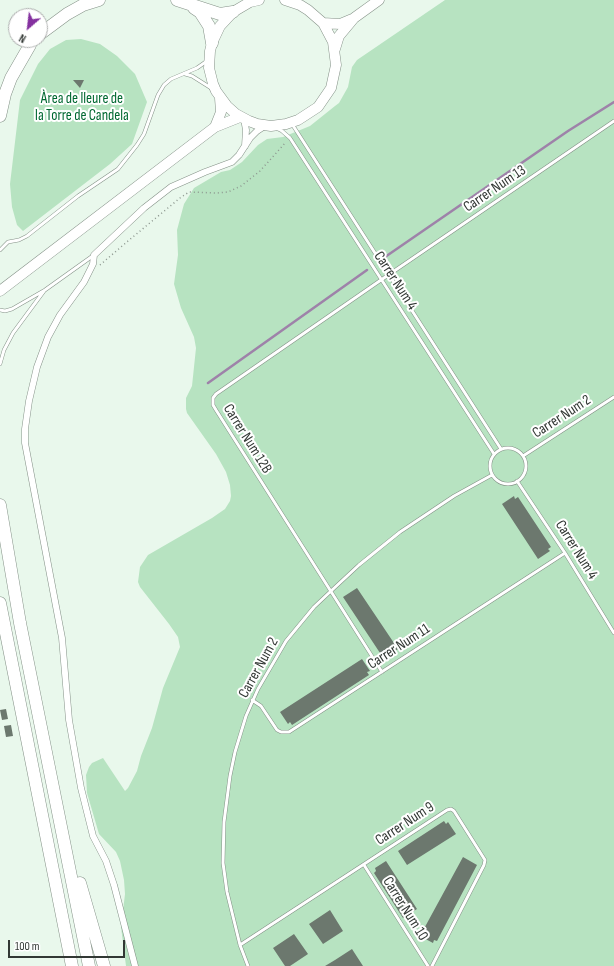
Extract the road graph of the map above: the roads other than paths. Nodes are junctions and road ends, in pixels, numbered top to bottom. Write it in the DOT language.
graph roads {
  1 [pos="100,0"];
  2 [pos="259,0"];
  3 [pos="288,0"];
  4 [pos="379,0"];
  5 [pos="182,2"];
  6 [pos="233,12"];
  7 [pos="354,18"];
  8 [pos="323,23"];
  9 [pos="48,28"];
  10 [pos="212,42"];
  11 [pos="27,48"];
  12 [pos="29,48"];
  13 [pos="335,49"];
  14 [pos="209,60"];
  15 [pos="185,74"];
  16 [pos="0,83"];
  17 [pos="218,95"];
  18 [pos="0,116"];
  19 [pos="242,118"];
  20 [pos="614,121"];
  21 [pos="291,123"];
  22 [pos="269,125"];
  23 [pos="215,127"];
  24 [pos="244,147"];
  25 [pos="0,250"];
  26 [pos="94,255"];
  27 [pos="389,275"];
  28 [pos="381,280"];
  29 [pos="45,290"];
  30 [pos="0,291"];
  31 [pos="0,310"];
  32 [pos="0,364"];
  33 [pos="614,397"];
  34 [pos="501,449"];
  35 [pos="494,454"];
  36 [pos="523,456"];
  37 [pos="492,475"];
  38 [pos="517,481"];
  39 [pos="0,505"];
  40 [pos="565,553"];
  41 [pos="330,590"];
  42 [pos="0,603"];
  43 [pos="614,633"];
  44 [pos="382,672"];
  45 [pos="252,700"];
  46 [pos="58,804"];
  47 [pos="364,865"];
  48 [pos="55,877"];
  49 [pos="240,945"];
  50 [pos="65,966"];
  51 [pos="72,966"];
  52 [pos="89,966"];
  53 [pos="104,966"];
  54 [pos="136,966"];
  55 [pos="248,966"];
  56 [pos="428,966"];
  57 [pos="432,966"];
  1 -- 9 [label="highway"];
  2 -- 6 [label="main road"];
  3 -- 8 [label="main road"];
  4 -- 7 [label="main road"];
  5 -- 6 [label="highway"];
  5 -- 10 [label="highway"];
  6 -- 10 [label="main road"];
  7 -- 8 [label="main road"];
  7 -- 13 [label="main road"];
  8 -- 13 [label="main road"];
  10 -- 14 [label="main road"];
  11 -- 16 [label="highway"];
  12 -- 18 [label="highway"];
  13 -- 21 [label="main road"];
  14 -- 15 [label="lane"];
  14 -- 17 [label="main road"];
  15 -- 17 [label="lane"];
  15 -- 25 [label="lane"];
  17 -- 19 [label="main road"];
  17 -- 23 [label="main road"];
  19 -- 22 [label="main road"];
  19 -- 23 [label="main road"];
  19 -- 24 [label="street"];
  20 -- 27 [label="lane, Carrer Num 13"];
  21 -- 22 [label="main road"];
  21 -- 27 [label="lane, Carrer Num 4"];
  22 -- 24 [label="street"];
  22 -- 28 [label="lane, Carrer Num 4"];
  23 -- 30 [label="main road"];
  24 -- 26 [label="street"];
  26 -- 29 [label="lane"];
  26 -- 54 [label="street"];
  27 -- 28 [label="lane, Carrer Num 12B"];
  27 -- 34 [label="lane, Carrer Num 4"];
  28 -- 35 [label="lane, Carrer Num 4"];
  28 -- 41 [label="lane, Carrer Num 12B"];
  29 -- 31 [label="lane"];
  29 -- 32 [label="lane"];
  33 -- 36 [label="lane, Carrer Num 2"];
  34 -- 35 [label="lane"];
  34 -- 36 [label="lane"];
  35 -- 37 [label="lane"];
  36 -- 38 [label="lane"];
  37 -- 38 [label="lane"];
  37 -- 41 [label="lane, Carrer Num 2"];
  38 -- 40 [label="lane, Carrer Num 4"];
  39 -- 46 [label="highway"];
  40 -- 43 [label="lane, Carrer Num 4"];
  40 -- 44 [label="lane, Carrer Num 11"];
  41 -- 44 [label="lane, Carrer Num 12B"];
  41 -- 45 [label="lane, Carrer Num 2"];
  42 -- 48 [label="highway"];
  44 -- 45 [label="lane, Carrer Num 11"];
  45 -- 49 [label="lane, Carrer Num 2"];
  46 -- 52 [label="highway"];
  46 -- 53 [label="highway"];
  47 -- 49 [label="lane, Carrer Num 9"];
  47 -- 56 [label="lane, Carrer Num 10"];
  47 -- 57 [label="lane, Carrer Num 9"];
  48 -- 50 [label="highway"];
  48 -- 51 [label="highway"];
  49 -- 55 [label="lane, Carrer Num 2"];
}
